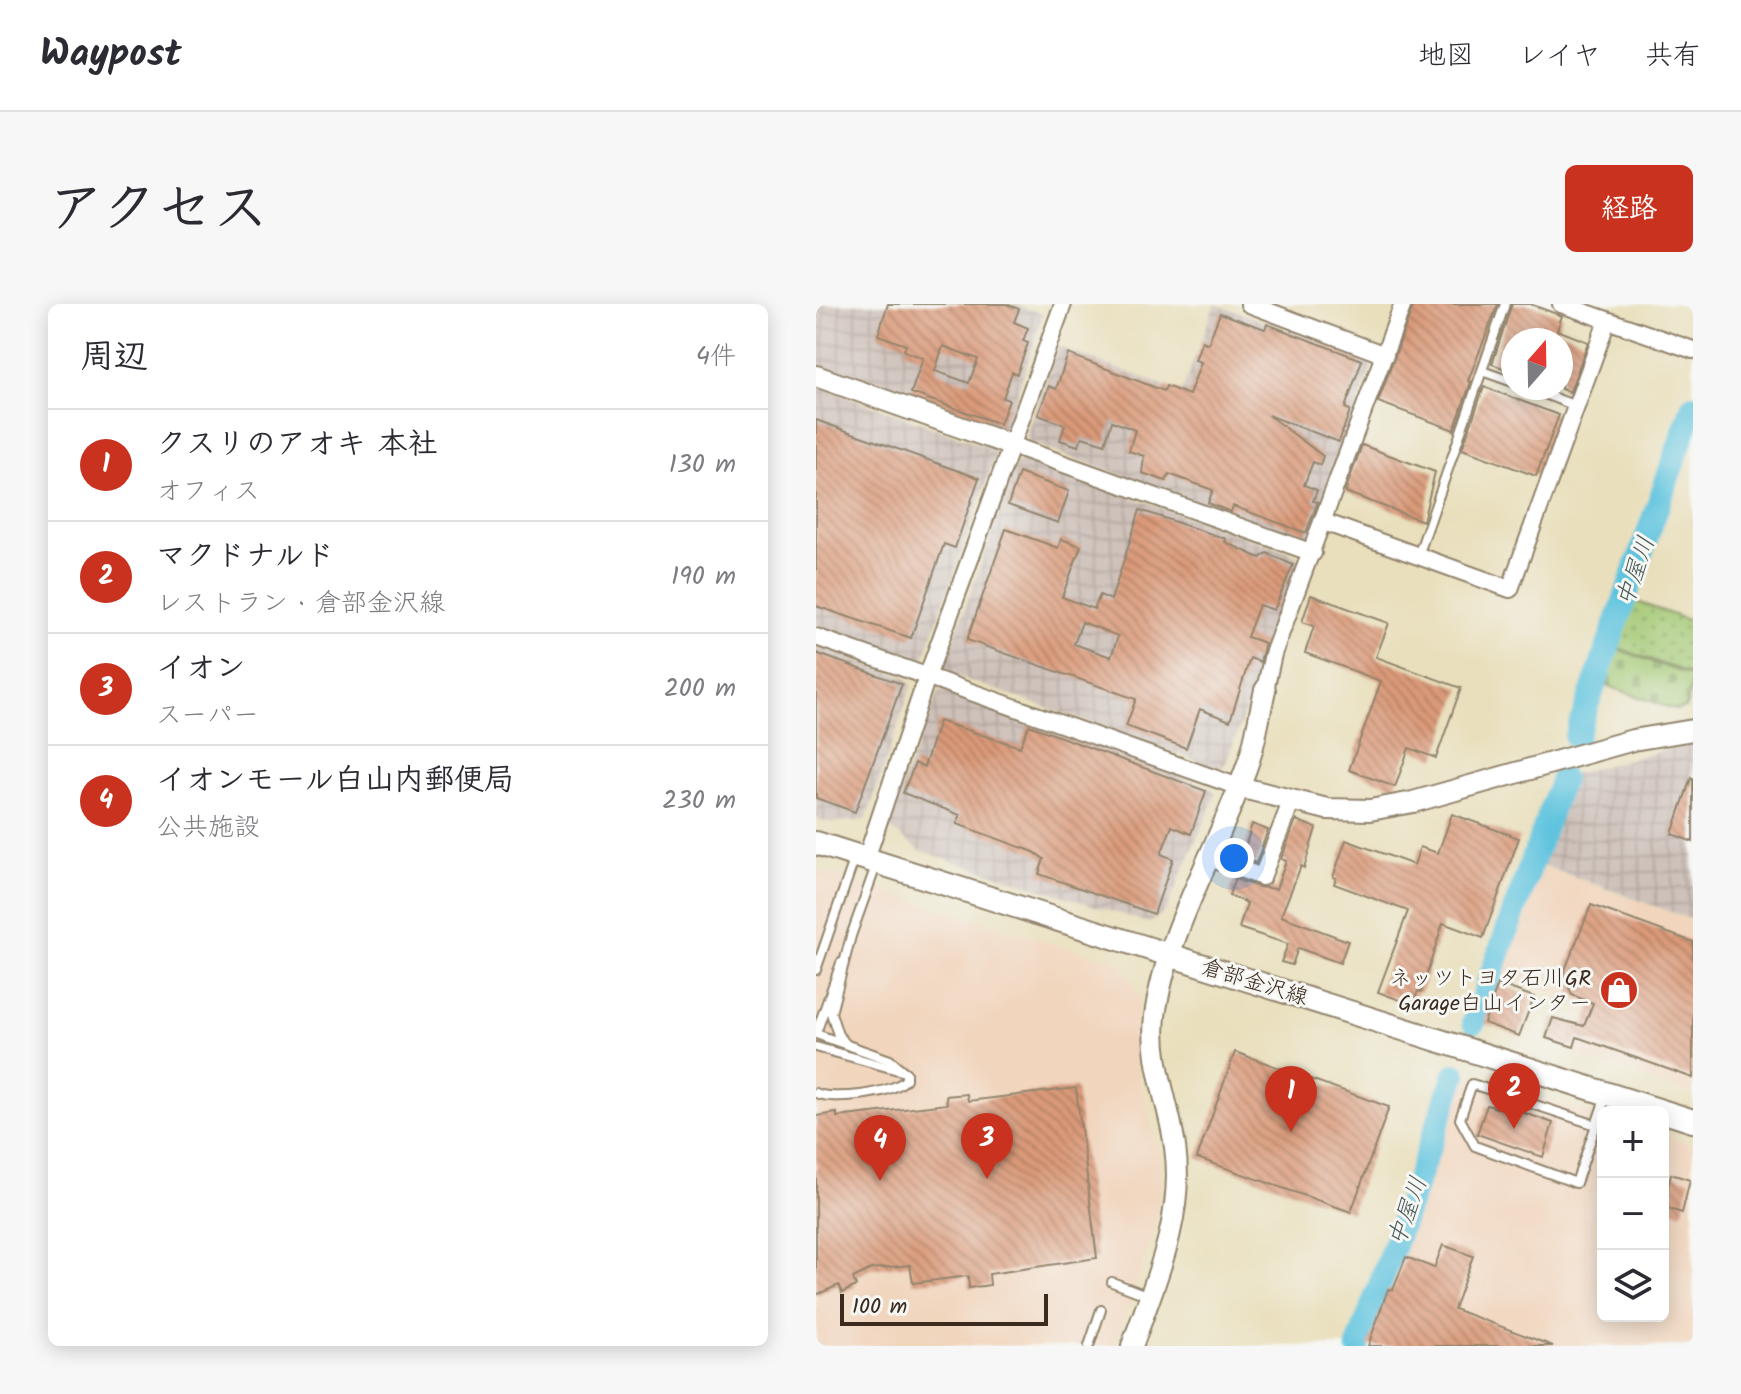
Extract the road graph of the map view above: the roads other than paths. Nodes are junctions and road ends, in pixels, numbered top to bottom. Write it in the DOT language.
graph roads {
  1 [pos="1063,304"];
  2 [pos="1249,304"];
  3 [pos="1302,304"];
  4 [pos="1403,304"];
  5 [pos="1505,304"];
  6 [pos="1561,304"];
  7 [pos="1296,321"];
  8 [pos="1607,321"];
  9 [pos="1693,350"];
  10 [pos="1385,355"];
  11 [pos="1482,371"];
  12 [pos="816,376"];
  13 [pos="1501,378"];
  14 [pos="1560,400"];
  15 [pos="1576,406"];
  16 [pos="1011,445"];
  17 [pos="1324,522"];
  18 [pos="1313,553"];
  19 [pos="1418,556"];
  20 [pos="816,637"];
  21 [pos="927,677"];
  22 [pos="1265,690"];
  23 [pos="1693,730"];
  24 [pos="1239,787"];
  25 [pos="1291,802"];
  26 [pos="816,843"];
  27 [pos="1210,858"];
  28 [pos="866,859"];
  29 [pos="851,936"];
  30 [pos="1171,955"];
  31 [pos="816,970"];
  32 [pos="816,1033"];
  33 [pos="846,1044"];
  34 [pos="816,1047"];
  35 [pos="906,1073"];
  36 [pos="1607,1092"];
  37 [pos="816,1093"];
  38 [pos="1693,1121"];
  39 [pos="1596,1125"];
  40 [pos="1112,1282"];
  41 [pos="1150,1296"];
  42 [pos="1101,1310"];
  43 [pos="1089,1346"];
  44 [pos="1132,1346"];
  1 -- 16 [label="street"];
  2 -- 7 [label="street"];
  3 -- 7 [label="street"];
  4 -- 10 [label="street"];
  5 -- 11 [label="lane"];
  6 -- 8 [label="street"];
  7 -- 10 [label="street"];
  8 -- 9 [label="street"];
  8 -- 15 [label="street"];
  10 -- 17 [label="street"];
  11 -- 13 [label="lane"];
  11 -- 19 [label="lane"];
  12 -- 16 [label="street"];
  14 -- 15 [label="lane"];
  15 -- 19 [label="street"];
  16 -- 18 [label="street"];
  16 -- 21 [label="street"];
  17 -- 18 [label="street"];
  17 -- 19 [label="street"];
  18 -- 22 [label="street"];
  20 -- 21 [label="street"];
  21 -- 24 [label="street"];
  21 -- 28 [label="street"];
  22 -- 24 [label="street"];
  23 -- 25 [label="street"];
  24 -- 25 [label="street"];
  24 -- 27 [label="street"];
  25 -- 27 [label="street"];
  26 -- 28 [label="main road, 倉部金沢線"];
  27 -- 30 [label="street"];
  28 -- 29 [label="lane"];
  28 -- 30 [label="main road, 倉部金沢線"];
  28 -- 31 [label="lane"];
  29 -- 32 [label="lane"];
  29 -- 33 [label="lane"];
  30 -- 36 [label="main road, 倉部金沢線"];
  30 -- 41 [label="street"];
  32 -- 33 [label="lane"];
  33 -- 35 [label="lane"];
  34 -- 35 [label="lane"];
  35 -- 37 [label="lane"];
  36 -- 38 [label="main road, 倉部金沢線"];
  36 -- 39 [label="lane"];
  39 -- 39 [label="lane"];
  40 -- 41 [label="lane"];
  41 -- 44 [label="street"];
  42 -- 43 [label="lane"];
}
